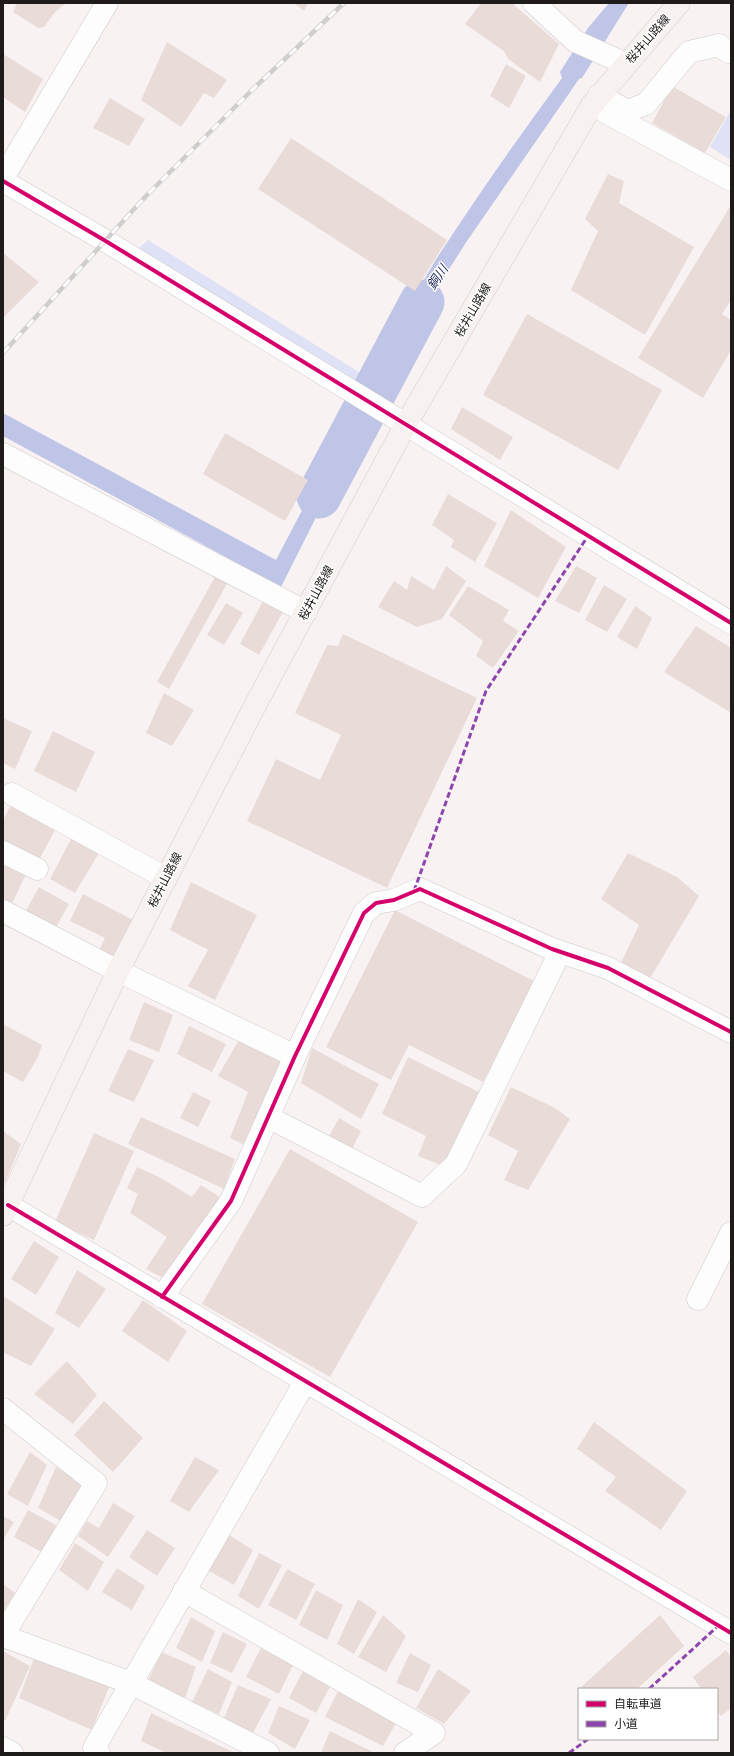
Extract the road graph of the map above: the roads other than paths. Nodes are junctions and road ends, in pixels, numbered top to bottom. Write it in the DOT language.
graph roads {
  1 [pos="107,3"];
  2 [pos="534,3"];
  3 [pos="679,3"];
  4 [pos="731,52"];
  5 [pos="626,64"];
  6 [pos="595,100"];
  7 [pos="3,180"];
  8 [pos="731,180"];
  9 [pos="406,424"];
  10 [pos="3,454"];
  11 [pos="306,612"];
  12 [pos="731,623"];
  13 [pos="12,794"];
  14 [pos="3,852"];
  15 [pos="37,869"];
  16 [pos="166,878"];
  17 [pos="3,911"];
  18 [pos="560,952"];
  19 [pos="118,971"];
  20 [pos="731,1032"];
  21 [pos="295,1056"];
  22 [pos="268,1117"];
  23 [pos="6,1210"];
  24 [pos="731,1233"];
  25 [pos="162,1297"];
  26 [pos="698,1299"];
  27 [pos="305,1382"];
  28 [pos="3,1409"];
  29 [pos="184,1591"];
  30 [pos="731,1633"];
  31 [pos="3,1635"];
  32 [pos="131,1683"];
  33 [pos="3,1748"];
  34 [pos="12,1753"];
  35 [pos="99,1753"];
  36 [pos="268,1753"];
  37 [pos="405,1753"];
  1 -- 7 [label="street"];
  2 -- 5 [label="street"];
  3 -- 5 [label="main road, 桜井山路線"];
  4 -- 6 [label="street"];
  5 -- 6 [label="main road, 桜井山路線"];
  6 -- 8 [label="street"];
  6 -- 9 [label="main road, 桜井山路線"];
  7 -- 9 [label="street"];
  9 -- 11 [label="main road, 桜井山路線"];
  9 -- 12 [label="street"];
  10 -- 11 [label="street"];
  11 -- 16 [label="main road, 桜井山路線"];
  13 -- 16 [label="street"];
  14 -- 15 [label="street"];
  16 -- 19 [label="main road, 桜井山路線"];
  17 -- 19 [label="street"];
  18 -- 20 [label="street"];
  18 -- 21 [label="street"];
  18 -- 22 [label="street"];
  19 -- 21 [label="street"];
  19 -- 23 [label="main road, 桜井山路線"];
  21 -- 22 [label="street"];
  22 -- 25 [label="street"];
  23 -- 25 [label="street"];
  24 -- 26 [label="street"];
  25 -- 27 [label="street"];
  27 -- 29 [label="street"];
  27 -- 30 [label="street"];
  28 -- 31 [label="street"];
  29 -- 32 [label="street"];
  29 -- 37 [label="street"];
  31 -- 32 [label="street"];
  32 -- 35 [label="street"];
  32 -- 36 [label="street"];
  33 -- 34 [label="street"];
}
